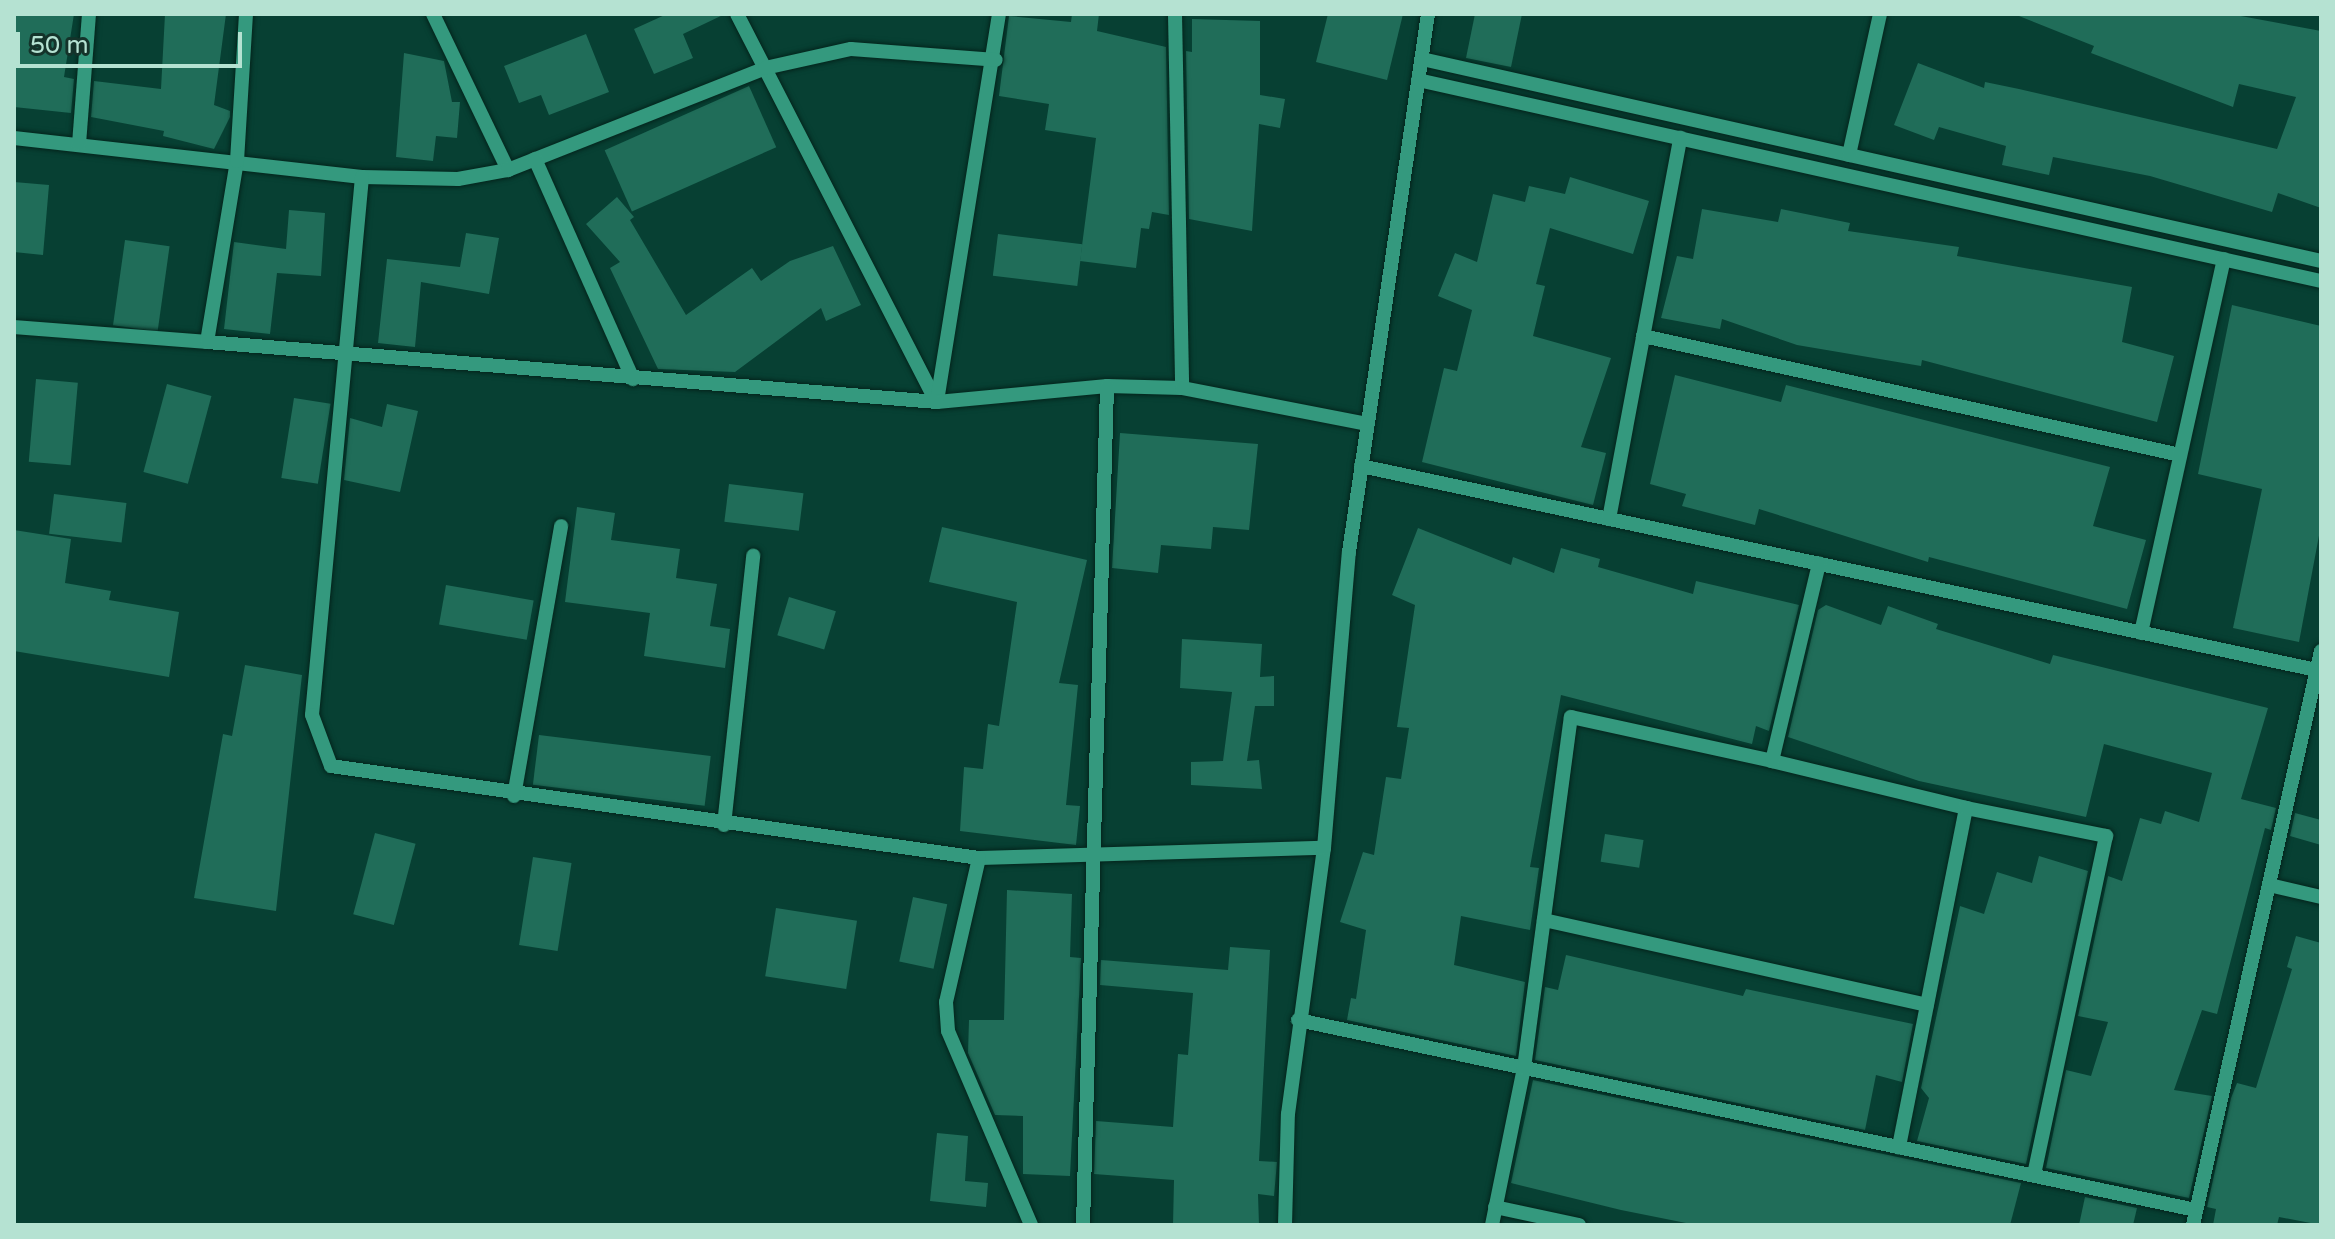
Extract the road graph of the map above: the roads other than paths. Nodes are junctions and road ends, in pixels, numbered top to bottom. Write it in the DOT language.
graph roads {
  1 [pos="89,14"];
  2 [pos="246,14"];
  3 [pos="433,14"];
  4 [pos="737,14"];
  5 [pos="999,14"];
  6 [pos="1175,14"];
  7 [pos="1428,14"];
  8 [pos="1880,14"];
  9 [pos="1422,59"];
  10 [pos="996,60"];
  11 [pos="765,68"];
  12 [pos="1418,80"];
  13 [pos="14,138"];
  14 [pos="1680,138"];
  15 [pos="79,144"];
  16 [pos="1849,155"];
  17 [pos="535,159"];
  18 [pos="237,161"];
  19 [pos="508,170"];
  20 [pos="362,177"];
  21 [pos="2224,259"];
  22 [pos="2321,261"];
  23 [pos="2321,281"];
  24 [pos="14,327"];
  25 [pos="1643,336"];
  26 [pos="207,342"];
  27 [pos="348,358"];
  28 [pos="633,379"];
  29 [pos="1107,386"];
  30 [pos="1182,388"];
  31 [pos="937,402"];
  32 [pos="1368,424"];
  33 [pos="2180,455"];
  34 [pos="1361,466"];
  35 [pos="1609,519"];
  36 [pos="561,526"];
  37 [pos="753,556"];
  38 [pos="1819,564"];
  39 [pos="2141,633"];
  40 [pos="2321,651"];
  41 [pos="2317,670"];
  42 [pos="1772,761"];
  43 [pos="514,796"];
  44 [pos="1966,808"];
  45 [pos="724,825"];
  46 [pos="1324,848"];
  47 [pos="1098,855"];
  48 [pos="979,858"];
  49 [pos="2269,885"];
  50 [pos="2321,897"];
  51 [pos="1544,920"];
  52 [pos="1927,1005"];
  53 [pos="1298,1020"];
  54 [pos="1524,1068"];
  55 [pos="1899,1147"];
  56 [pos="2034,1175"];
  57 [pos="1495,1207"];
  58 [pos="2194,1217"];
  59 [pos="1031,1225"];
  60 [pos="1083,1225"];
  61 [pos="1285,1225"];
  62 [pos="1492,1225"];
  63 [pos="1579,1225"];
  1 -- 15 [label="street"];
  2 -- 18 [label="street"];
  3 -- 19 [label="street"];
  4 -- 11 [label="street"];
  5 -- 10 [label="street"];
  6 -- 30 [label="street"];
  7 -- 9 [label="street"];
  8 -- 16 [label="street"];
  9 -- 12 [label="street"];
  9 -- 16 [label="street"];
  10 -- 11 [label="street"];
  10 -- 31 [label="street"];
  11 -- 17 [label="street"];
  11 -- 31 [label="street"];
  12 -- 14 [label="street"];
  12 -- 32 [label="street"];
  13 -- 15 [label="street"];
  14 -- 21 [label="street"];
  14 -- 25 [label="street"];
  15 -- 18 [label="street"];
  16 -- 22 [label="street"];
  17 -- 19 [label="street"];
  17 -- 28 [label="street"];
  18 -- 20 [label="street"];
  18 -- 26 [label="street"];
  19 -- 20 [label="street"];
  20 -- 27 [label="street"];
  21 -- 23 [label="street"];
  21 -- 33 [label="street"];
  24 -- 26 [label="street"];
  25 -- 33 [label="street"];
  25 -- 35 [label="street"];
  26 -- 27 [label="street"];
  27 -- 28 [label="street"];
  27 -- 43 [label="street"];
  28 -- 31 [label="street"];
  29 -- 30 [label="street"];
  29 -- 31 [label="street"];
  29 -- 47 [label="street"];
  30 -- 32 [label="street"];
  32 -- 34 [label="street"];
  33 -- 39 [label="street"];
  34 -- 35 [label="street"];
  34 -- 46 [label="street"];
  35 -- 38 [label="street"];
  36 -- 43 [label="street"];
  37 -- 45 [label="street"];
  38 -- 39 [label="street"];
  38 -- 42 [label="street"];
  39 -- 41 [label="street"];
  40 -- 41 [label="street"];
  41 -- 49 [label="street"];
  42 -- 44 [label="street"];
  42 -- 51 [label="street"];
  43 -- 45 [label="street"];
  44 -- 52 [label="street"];
  44 -- 56 [label="street"];
  45 -- 48 [label="street"];
  46 -- 47 [label="street"];
  46 -- 53 [label="street"];
  47 -- 48 [label="street"];
  47 -- 60 [label="street"];
  48 -- 59 [label="street"];
  49 -- 50 [label="street"];
  49 -- 58 [label="street"];
  51 -- 52 [label="street"];
  51 -- 54 [label="street"];
  52 -- 55 [label="street"];
  53 -- 54 [label="street"];
  53 -- 61 [label="street"];
  54 -- 55 [label="street"];
  54 -- 57 [label="street"];
  55 -- 56 [label="street"];
  56 -- 58 [label="street"];
  57 -- 62 [label="street"];
  57 -- 63 [label="street"];
}
